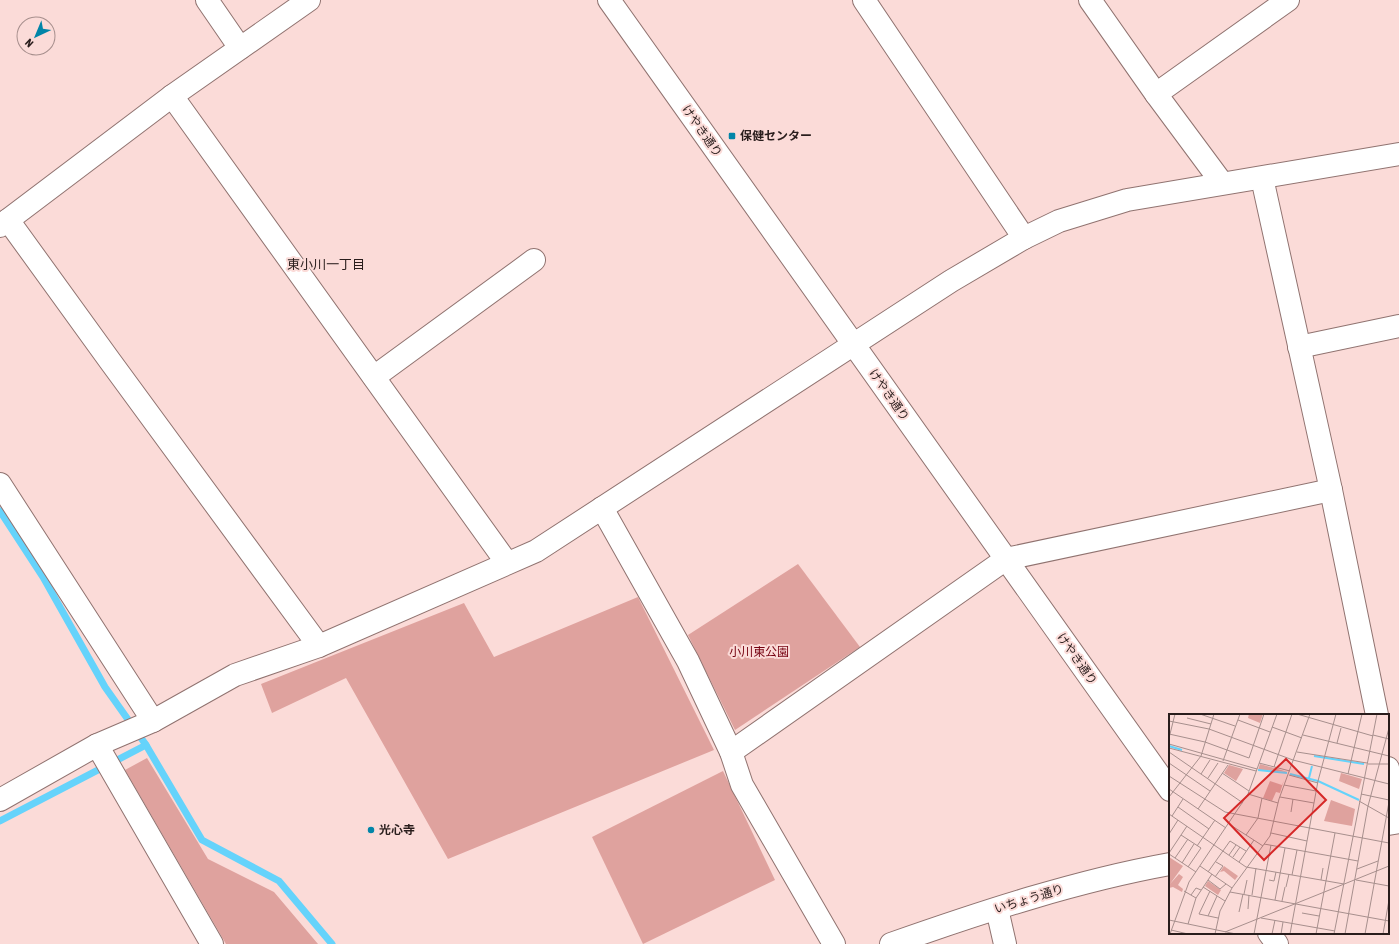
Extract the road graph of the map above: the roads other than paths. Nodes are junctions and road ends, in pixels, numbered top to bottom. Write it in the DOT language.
graph roads {
  1 [pos="207,0"];
  2 [pos="309,0"];
  3 [pos="610,0"];
  4 [pos="864,0"];
  5 [pos="1090,0"];
  6 [pos="1288,0"];
  7 [pos="240,48"];
  8 [pos="1156,94"];
  9 [pos="172,96"];
  10 [pos="1399,154"];
  11 [pos="1262,178"];
  12 [pos="1222,183"];
  13 [pos="4,223"];
  14 [pos="1024,238"];
  15 [pos="534,260"];
  16 [pos="1399,326"];
  17 [pos="853,344"];
  18 [pos="1299,347"];
  19 [pos="374,378"];
  20 [pos="0,484"];
  21 [pos="1331,490"];
  22 [pos="602,508"];
  23 [pos="1006,559"];
  24 [pos="507,563"];
  25 [pos="319,646"];
  26 [pos="1377,714"];
  27 [pos="153,721"];
  28 [pos="97,745"];
  29 [pos="731,752"];
  30 [pos="1389,773"];
  31 [pos="1169,789"];
  32 [pos="0,800"];
  33 [pos="1399,821"];
  34 [pos="1389,824"];
  35 [pos="1169,864"];
  36 [pos="997,909"];
  37 [pos="1271,934"];
  38 [pos="212,944"];
  39 [pos="834,944"];
  40 [pos="891,944"];
  41 [pos="1005,944"];
  42 [pos="1277,944"];
  1 -- 7 [label="street"];
  2 -- 7 [label="street"];
  3 -- 17 [label="street, けやき通り"];
  4 -- 14 [label="street"];
  5 -- 8 [label="street"];
  6 -- 8 [label="street"];
  7 -- 9 [label="street"];
  8 -- 12 [label="street"];
  9 -- 13 [label="street"];
  9 -- 19 [label="street"];
  10 -- 11 [label="street"];
  11 -- 12 [label="street"];
  11 -- 18 [label="street"];
  12 -- 14 [label="street"];
  13 -- 25 [label="street"];
  14 -- 17 [label="street"];
  15 -- 19 [label="street"];
  16 -- 18 [label="street"];
  17 -- 22 [label="street"];
  17 -- 23 [label="street, けやき通り"];
  18 -- 21 [label="street"];
  19 -- 24 [label="street"];
  20 -- 27 [label="street"];
  21 -- 23 [label="street"];
  21 -- 26 [label="street"];
  22 -- 24 [label="street"];
  22 -- 29 [label="street"];
  23 -- 29 [label="street"];
  23 -- 31 [label="street, けやき通り"];
  24 -- 25 [label="street"];
  25 -- 27 [label="street"];
  27 -- 28 [label="street"];
  28 -- 32 [label="street"];
  28 -- 38 [label="street"];
  29 -- 39 [label="street"];
  30 -- 33 [label="street"];
  33 -- 34 [label="street"];
  35 -- 36 [label="street, いちょう通り"];
  36 -- 40 [label="street, いちょう通り"];
  36 -- 41 [label="street"];
  37 -- 42 [label="street"];
}
